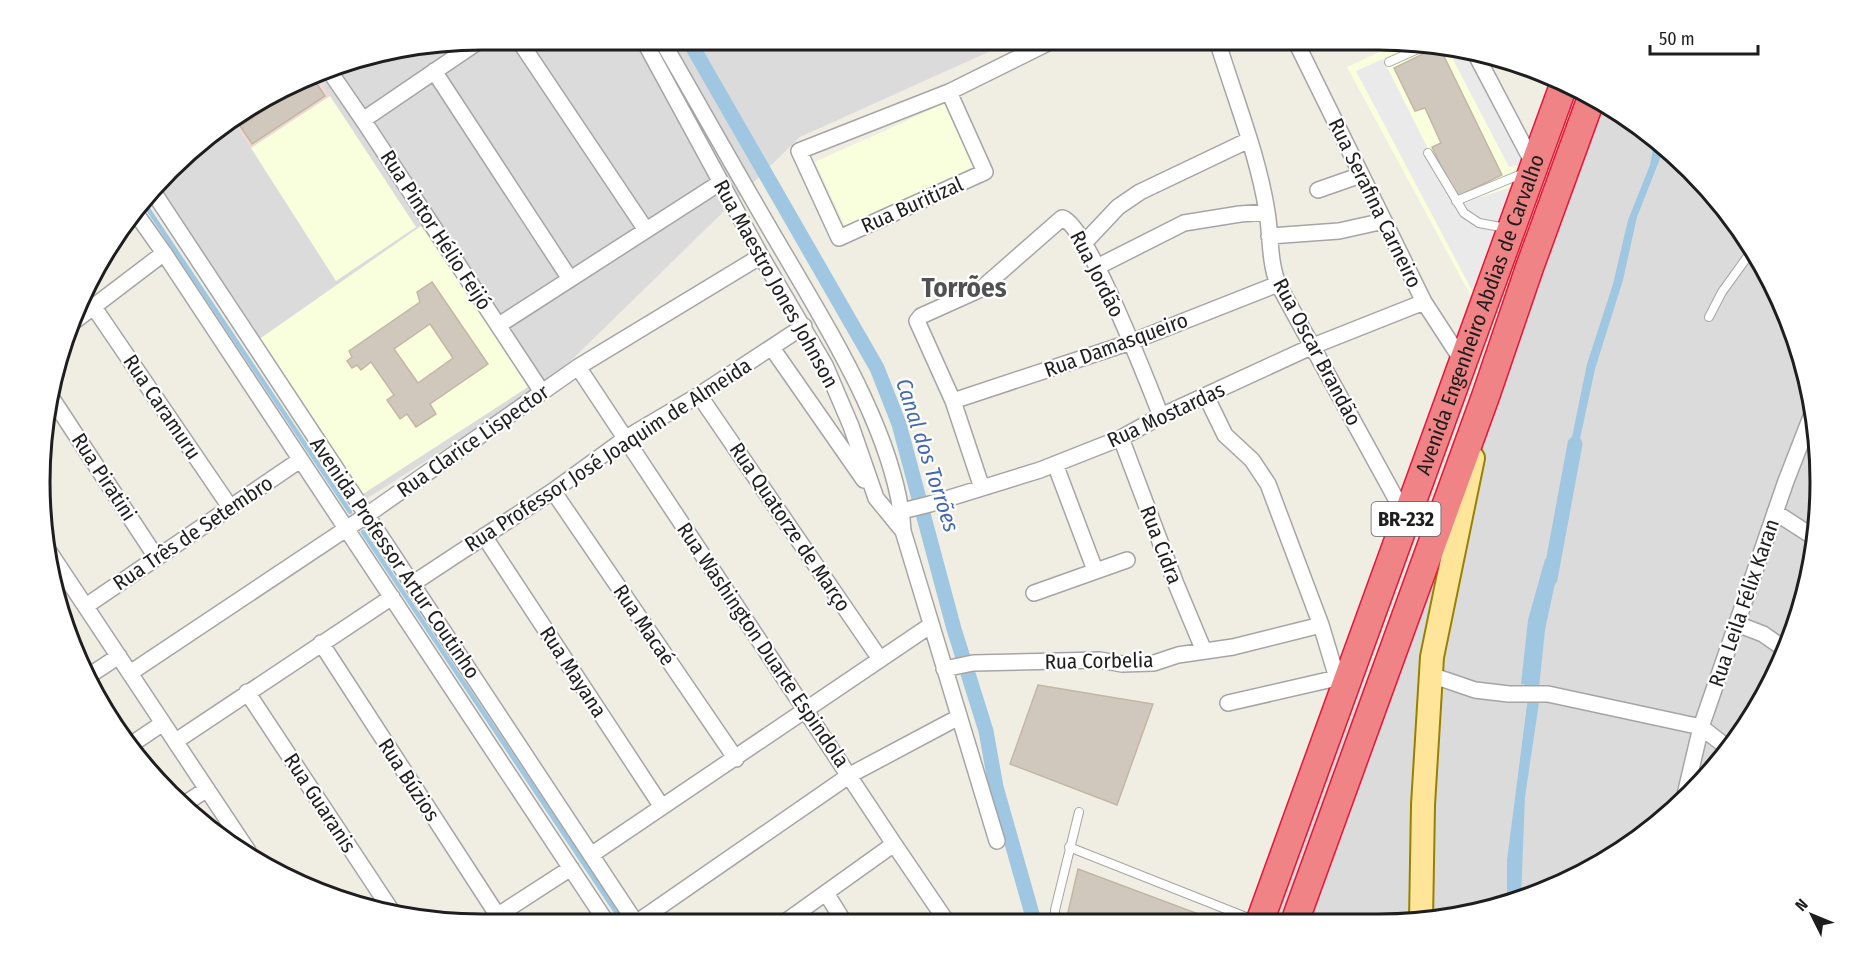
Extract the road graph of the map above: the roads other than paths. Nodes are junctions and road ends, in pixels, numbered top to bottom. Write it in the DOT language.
graph roads {
  1 [pos="466,50"];
  2 [pos="525,50"];
  3 [pos="649,50"];
  4 [pos="667,50"];
  5 [pos="1034,50"];
  6 [pos="1220,50"];
  7 [pos="1300,50"];
  8 [pos="1414,51"];
  9 [pos="1389,62"];
  10 [pos="1479,62"];
  11 [pos="434,71"];
  12 [pos="332,76"];
  13 [pos="1562,90"];
  14 [pos="949,92"];
  15 [pos="1589,104"];
  16 [pos="363,120"];
  17 [pos="1250,140"];
  18 [pos="1428,153"];
  19 [pos="1533,167"];
  20 [pos="1361,175"];
  21 [pos="721,182"];
  22 [pos="1318,190"];
  23 [pos="157,197"];
  24 [pos="1456,201"];
  25 [pos="1267,212"];
  26 [pos="139,219"];
  27 [pos="1384,220"];
  28 [pos="1510,229"];
  29 [pos="646,230"];
  30 [pos="1269,236"];
  31 [pos="1084,242"];
  32 [pos="164,253"];
  33 [pos="761,256"];
  34 [pos="1747,257"];
  35 [pos="1097,267"];
  36 [pos="570,279"];
  37 [pos="1278,284"];
  38 [pos="1424,302"];
  39 [pos="93,306"];
  40 [pos="83,314"];
  41 [pos="1709,317"];
  42 [pos="499,325"];
  43 [pos="804,326"];
  44 [pos="1131,342"];
  45 [pos="1312,346"];
  46 [pos="772,348"];
  47 [pos="1463,362"];
  48 [pos="578,367"];
  49 [pos="542,392"];
  50 [pos="699,395"];
  51 [pos="1486,395"];
  52 [pos="1206,396"];
  53 [pos="953,401"];
  54 [pos="57,405"];
  55 [pos="1161,416"];
  56 [pos="1807,427"];
  57 [pos="626,438"];
  58 [pos="1121,438"];
  59 [pos="300,460"];
  60 [pos="1055,464"];
  61 [pos="982,488"];
  62 [pos="553,490"];
  63 [pos="876,498"];
  64 [pos="230,507"];
  65 [pos="908,510"];
  66 [pos="1775,512"];
  67 [pos="367,515"];
  68 [pos="1406,517"];
  69 [pos="346,528"];
  70 [pos="903,531"];
  71 [pos="1808,533"];
  72 [pos="484,536"];
  73 [pos="156,557"];
  74 [pos="1126,560"];
  75 [pos="58,564"];
  76 [pos="1095,570"];
  77 [pos="412,584"];
  78 [pos="1034,593"];
  79 [pos="392,597"];
  80 [pos="86,606"];
  81 [pos="1737,624"];
  82 [pos="931,625"];
  83 [pos="1321,625"];
  84 [pos="321,644"];
  85 [pos="1779,645"];
  86 [pos="1204,651"];
  87 [pos="118,656"];
  88 [pos="880,659"];
  89 [pos="945,669"];
  90 [pos="94,672"];
  91 [pos="130,673"];
  92 [pos="1431,675"];
  93 [pos="1343,678"];
  94 [pos="247,692"];
  95 [pos="1228,703"];
  96 [pos="806,710"];
  97 [pos="959,717"];
  98 [pos="163,723"];
  99 [pos="1701,727"];
  100 [pos="137,741"];
  101 [pos="176,741"];
  102 [pos="1722,743"];
  103 [pos="736,759"];
  104 [pos="850,775"];
  105 [pos="1688,783"];
  106 [pos="207,789"];
  107 [pos="190,800"];
  108 [pos="662,807"];
  109 [pos="1079,812"];
  110 [pos="242,841"];
  111 [pos="997,841"];
  112 [pos="894,844"];
  113 [pos="1069,847"];
  114 [pos="591,855"];
  115 [pos="571,868"];
  116 [pos="826,893"];
  117 [pos="386,903"];
  118 [pos="1421,911"];
  119 [pos="489,914"];
  120 [pos="500,914"];
  121 [pos="601,914"];
  122 [pos="631,914"];
  123 [pos="648,914"];
  124 [pos="796,914"];
  125 [pos="839,914"];
  126 [pos="942,914"];
  127 [pos="1055,914"];
  128 [pos="1240,914"];
  129 [pos="1260,914"];
  130 [pos="1298,914"];
  1 -- 11 [label="street"];
  2 -- 29 [label="street"];
  3 -- 21 [label="street, Rua Maestro Jones Johnson"];
  4 -- 65 [label="street, Rua Maestro Jones Johnson"];
  5 -- 14 [label="street"];
  6 -- 17 [label="street, Rua Oscar Brandão"];
  7 -- 20 [label="street, Rua Serafina Carneiro"];
  8 -- 9 [label="lane"];
  10 -- 19 [label="street"];
  11 -- 16 [label="street"];
  11 -- 36 [label="street"];
  12 -- 16 [label="street, Rua Pintor Hélio Feijó"];
  13 -- 19 [label="highway, Avenida Engenheiro Abdias de Carvalho / BR-232"];
  14 -- 14 [label="street, Rua Buritizal"];
  15 -- 51 [label="highway, Avenida Engenheiro Abdias de Carvalho"];
  16 -- 42 [label="street, Rua Pintor Hélio Feijó"];
  17 -- 25 [label="street, Rua Oscar Brandão"];
  17 -- 31 [label="street"];
  18 -- 24 [label="lane"];
  19 -- 24 [label="lane"];
  19 -- 28 [label="highway, Avenida Engenheiro Abdias de Carvalho / BR-232"];
  20 -- 22 [label="street"];
  20 -- 27 [label="street, Rua Serafina Carneiro"];
  21 -- 29 [label="street"];
  21 -- 33 [label="street, Rua Maestro Jones Johnson"];
  23 -- 67 [label="street, Avenida Professor Artur Coutinho"];
  24 -- 28 [label="lane"];
  25 -- 30 [label="street, Rua Oscar Brandão"];
  25 -- 35 [label="street"];
  26 -- 32 [label="street, Avenida Professor Artur Coutinho"];
  27 -- 30 [label="street"];
  27 -- 38 [label="street, Rua Serafina Carneiro"];
  28 -- 47 [label="highway, Avenida Engenheiro Abdias de Carvalho / BR-232"];
  29 -- 36 [label="street"];
  30 -- 37 [label="street, Rua Oscar Brandão"];
  31 -- 35 [label="street, Rua Jordão"];
  31 -- 53 [label="street, Rua Jordão"];
  32 -- 39 [label="street"];
  32 -- 59 [label="street, Avenida Professor Artur Coutinho"];
  33 -- 43 [label="street, Rua Maestro Jones Johnson"];
  33 -- 48 [label="street, Rua Clarice Lispector"];
  34 -- 41 [label="lane"];
  35 -- 44 [label="street, Rua Jordão"];
  36 -- 42 [label="street"];
  37 -- 44 [label="street, Rua Damasqueiro"];
  37 -- 45 [label="street, Rua Oscar Brandão"];
  38 -- 45 [label="street, Rua Mostardas"];
  38 -- 47 [label="street, Rua Serafina Carneiro"];
  39 -- 40 [label="street"];
  39 -- 64 [label="street, Rua Caramuru"];
  42 -- 49 [label="street, Rua Pintor Hélio Feijó"];
  43 -- 46 [label="street, Rua Professor José Joaquim de Almeida"];
  43 -- 63 [label="street, Rua Maestro Jones Johnson"];
  44 -- 53 [label="street, Rua Damasqueiro"];
  44 -- 55 [label="street, Rua Jordão"];
  45 -- 52 [label="street, Rua Mostardas"];
  45 -- 68 [label="street, Rua Oscar Brandão"];
  46 -- 50 [label="street, Rua Professor José Joaquim de Almeida"];
  46 -- 63 [label="street"];
  47 -- 68 [label="highway, Avenida Engenheiro Abdias de Carvalho / BR-232"];
  48 -- 49 [label="street, Rua Clarice Lispector"];
  48 -- 57 [label="street, Rua Washington Duarte Espindola"];
  49 -- 67 [label="street, Rua Clarice Lispector"];
  50 -- 57 [label="street, Rua Professor José Joaquim de Almeida"];
  50 -- 88 [label="street, Rua Quatorze de Março"];
  51 -- 92 [label="main road"];
  51 -- 130 [label="highway, Avenida Engenheiro Abdias de Carvalho"];
  52 -- 55 [label="street, Rua Mostardas"];
  52 -- 83 [label="street"];
  53 -- 61 [label="street"];
  54 -- 73 [label="street, Rua Piratini"];
  55 -- 58 [label="street, Rua Mostardas"];
  56 -- 66 [label="street, Rua Leila Félix Karan"];
  57 -- 62 [label="street, Rua Professor José Joaquim de Almeida"];
  57 -- 96 [label="street, Rua Washington Duarte Espindola"];
  58 -- 60 [label="street, Rua Mostardas"];
  58 -- 86 [label="street, Rua Cidra"];
  59 -- 64 [label="street, Rua Três de Setembro"];
  59 -- 69 [label="street, Avenida Professor Artur Coutinho"];
  60 -- 61 [label="street, Rua Mostardas"];
  60 -- 76 [label="street"];
  61 -- 65 [label="street, Rua Mostardas"];
  62 -- 72 [label="street, Rua Professor José Joaquim de Almeida"];
  62 -- 103 [label="street, Rua Macaé"];
  63 -- 70 [label="street, Rua Maestro Jones Johnson"];
  64 -- 73 [label="street, Rua Três de Setembro"];
  65 -- 70 [label="street, Rua Maestro Jones Johnson"];
  66 -- 71 [label="street"];
  66 -- 81 [label="street, Rua Leila Félix Karan"];
  67 -- 69 [label="street, Rua Clarice Lispector"];
  67 -- 77 [label="street, Avenida Professor Artur Coutinho"];
  68 -- 93 [label="highway, Avenida Engenheiro Abdias de Carvalho / BR-232"];
  69 -- 79 [label="street, Avenida Professor Artur Coutinho"];
  69 -- 91 [label="street, Rua Clarice Lispector"];
  70 -- 82 [label="street, Rua Maestro Jones Johnson"];
  72 -- 77 [label="street, Rua Professor José Joaquim de Almeida"];
  72 -- 108 [label="street, Rua Mayana"];
  73 -- 80 [label="street, Rua Três de Setembro"];
  74 -- 76 [label="street"];
  75 -- 80 [label="street"];
  76 -- 78 [label="street"];
  77 -- 114 [label="street, Avenida Professor Artur Coutinho"];
  79 -- 84 [label="street"];
  79 -- 115 [label="street, Avenida Professor Artur Coutinho"];
  80 -- 87 [label="street"];
  81 -- 85 [label="street"];
  81 -- 99 [label="street, Rua Leila Félix Karan"];
  82 -- 88 [label="street"];
  82 -- 89 [label="street, Rua Maestro Jones Johnson"];
  83 -- 86 [label="street, Rua Corbelia"];
  83 -- 93 [label="street"];
  84 -- 94 [label="street"];
  84 -- 119 [label="street, Rua Búzios"];
  86 -- 89 [label="street, Rua Corbelia"];
  87 -- 90 [label="street"];
  87 -- 91 [label="street"];
  88 -- 96 [label="street"];
  89 -- 97 [label="street, Rua Maestro Jones Johnson"];
  91 -- 98 [label="street"];
  92 -- 99 [label="street"];
  92 -- 118 [label="main road"];
  93 -- 95 [label="street"];
  93 -- 129 [label="highway, Avenida Engenheiro Abdias de Carvalho / BR-232"];
  94 -- 101 [label="street"];
  94 -- 117 [label="street, Rua Guaranis"];
  96 -- 103 [label="street"];
  96 -- 104 [label="street, Rua Washington Duarte Espindola"];
  97 -- 104 [label="street"];
  97 -- 111 [label="street, Rua Maestro Jones Johnson"];
  98 -- 100 [label="street"];
  98 -- 101 [label="street"];
  99 -- 102 [label="street"];
  99 -- 105 [label="street, Rua Leila Félix Karan"];
  101 -- 106 [label="street"];
  103 -- 108 [label="street"];
  104 -- 112 [label="street, Rua Washington Duarte Espindola"];
  104 -- 123 [label="street"];
  106 -- 107 [label="street"];
  106 -- 110 [label="street"];
  108 -- 114 [label="street"];
  109 -- 113 [label="lane"];
  112 -- 116 [label="street"];
  112 -- 126 [label="street, Rua Washington Duarte Espindola"];
  113 -- 127 [label="lane"];
  113 -- 128 [label="lane"];
  114 -- 122 [label="street, Avenida Professor Artur Coutinho"];
  115 -- 120 [label="street"];
  115 -- 121 [label="street, Avenida Professor Artur Coutinho"];
  116 -- 124 [label="street"];
  116 -- 125 [label="street"];
}
